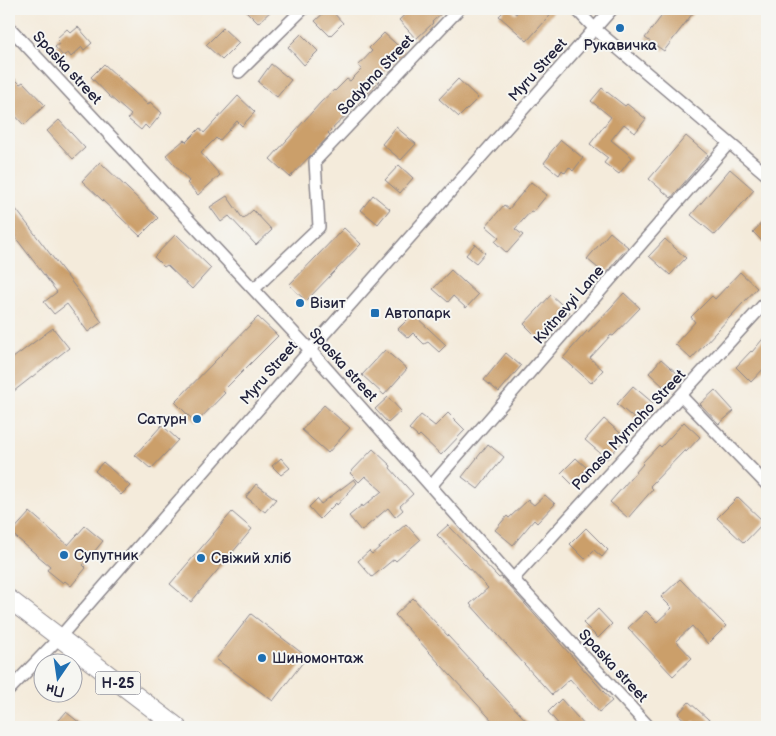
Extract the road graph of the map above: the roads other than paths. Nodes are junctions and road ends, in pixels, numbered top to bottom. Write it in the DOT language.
graph roads {
  1 [pos="302,9"];
  2 [pos="460,9"];
  3 [pos="576,9"];
  4 [pos="612,9"];
  5 [pos="9,27"];
  6 [pos="595,29"];
  7 [pos="239,72"];
  8 [pos="730,143"];
  9 [pos="767,175"];
  10 [pos="254,289"];
  11 [pos="767,301"];
  12 [pos="310,350"];
  13 [pos="681,396"];
  14 [pos="767,485"];
  15 [pos="431,486"];
  16 [pos="513,579"];
  17 [pos="9,599"];
  18 [pos="59,638"];
  19 [pos="9,690"];
  20 [pos="177,727"];
  21 [pos="649,727"];
  1 -- 7 [label="street"];
  2 -- 10 [label="street, Sadybna Street"];
  3 -- 6 [label="street"];
  4 -- 6 [label="street, Myru Street"];
  5 -- 10 [label="street, Spaska street"];
  6 -- 8 [label="street"];
  6 -- 12 [label="street, Myru Street"];
  8 -- 9 [label="street"];
  8 -- 15 [label="street, Kvitnevyi Lane"];
  10 -- 12 [label="street, Spaska street"];
  11 -- 13 [label="street, Panasa Myrnoho Street"];
  12 -- 15 [label="street, Spaska street"];
  12 -- 18 [label="street, Myru Street"];
  13 -- 14 [label="street"];
  13 -- 16 [label="street, Panasa Myrnoho Street"];
  15 -- 16 [label="street, Spaska street"];
  16 -- 21 [label="street, Spaska street"];
  17 -- 18 [label="main road, Н-25"];
  18 -- 19 [label="street, Myru Street"];
  18 -- 20 [label="main road, Н-25"];
}
